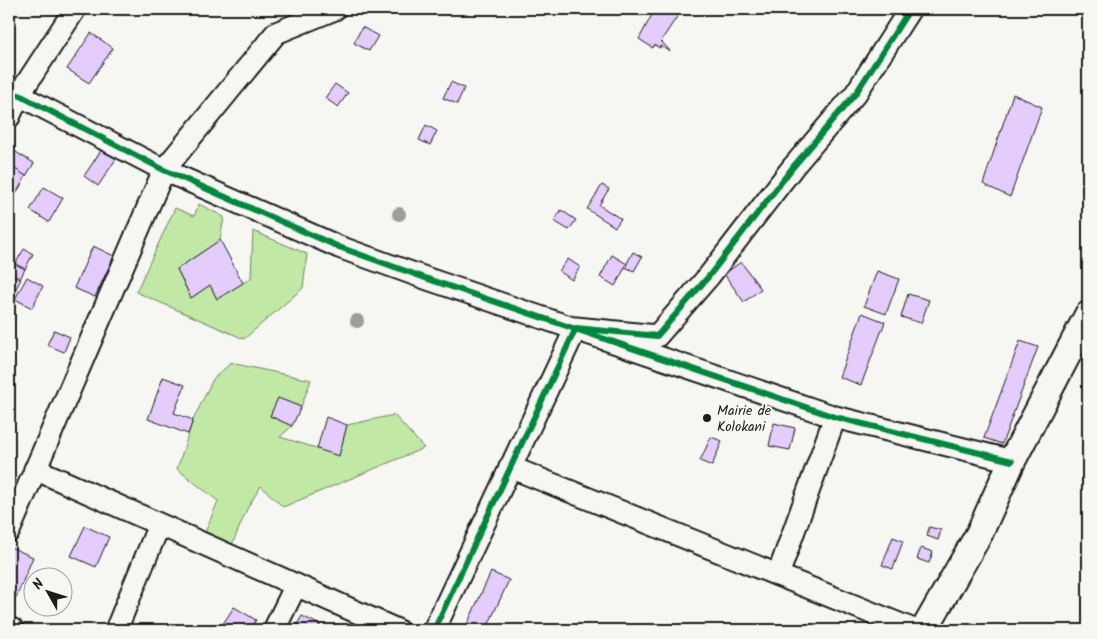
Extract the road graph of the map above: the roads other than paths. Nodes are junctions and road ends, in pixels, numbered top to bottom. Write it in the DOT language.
graph roads {
  1 [pos="75,9"];
  2 [pos="335,9"];
  3 [pos="910,9"];
  4 [pos="14,94"];
  5 [pos="9,117"];
  6 [pos="164,170"];
  7 [pos="1088,315"];
  8 [pos="576,328"];
  9 [pos="835,417"];
  10 [pos="1012,461"];
  11 [pos="510,467"];
  12 [pos="34,469"];
  13 [pos="159,525"];
  14 [pos="9,531"];
  15 [pos="778,575"];
  16 [pos="296,585"];
  17 [pos="9,628"];
  18 [pos="13,630"];
  19 [pos="116,630"];
  20 [pos="274,630"];
  21 [pos="397,630"];
  22 [pos="434,630"];
  23 [pos="914,630"];
  24 [pos="924,630"];
  1 -- 4 [label="street"];
  2 -- 6 [label="street"];
  3 -- 8 [label="street"];
  4 -- 5 [label="street"];
  4 -- 6 [label="street"];
  6 -- 8 [label="street"];
  6 -- 12 [label="street"];
  7 -- 10 [label="street"];
  8 -- 9 [label="street"];
  8 -- 11 [label="street"];
  9 -- 10 [label="street"];
  9 -- 15 [label="street"];
  10 -- 24 [label="street"];
  11 -- 15 [label="street"];
  11 -- 22 [label="street"];
  12 -- 13 [label="street"];
  12 -- 14 [label="street"];
  13 -- 16 [label="street"];
  13 -- 19 [label="street"];
  15 -- 23 [label="street"];
  16 -- 20 [label="street"];
  16 -- 21 [label="street"];
  17 -- 18 [label="street"];
}
